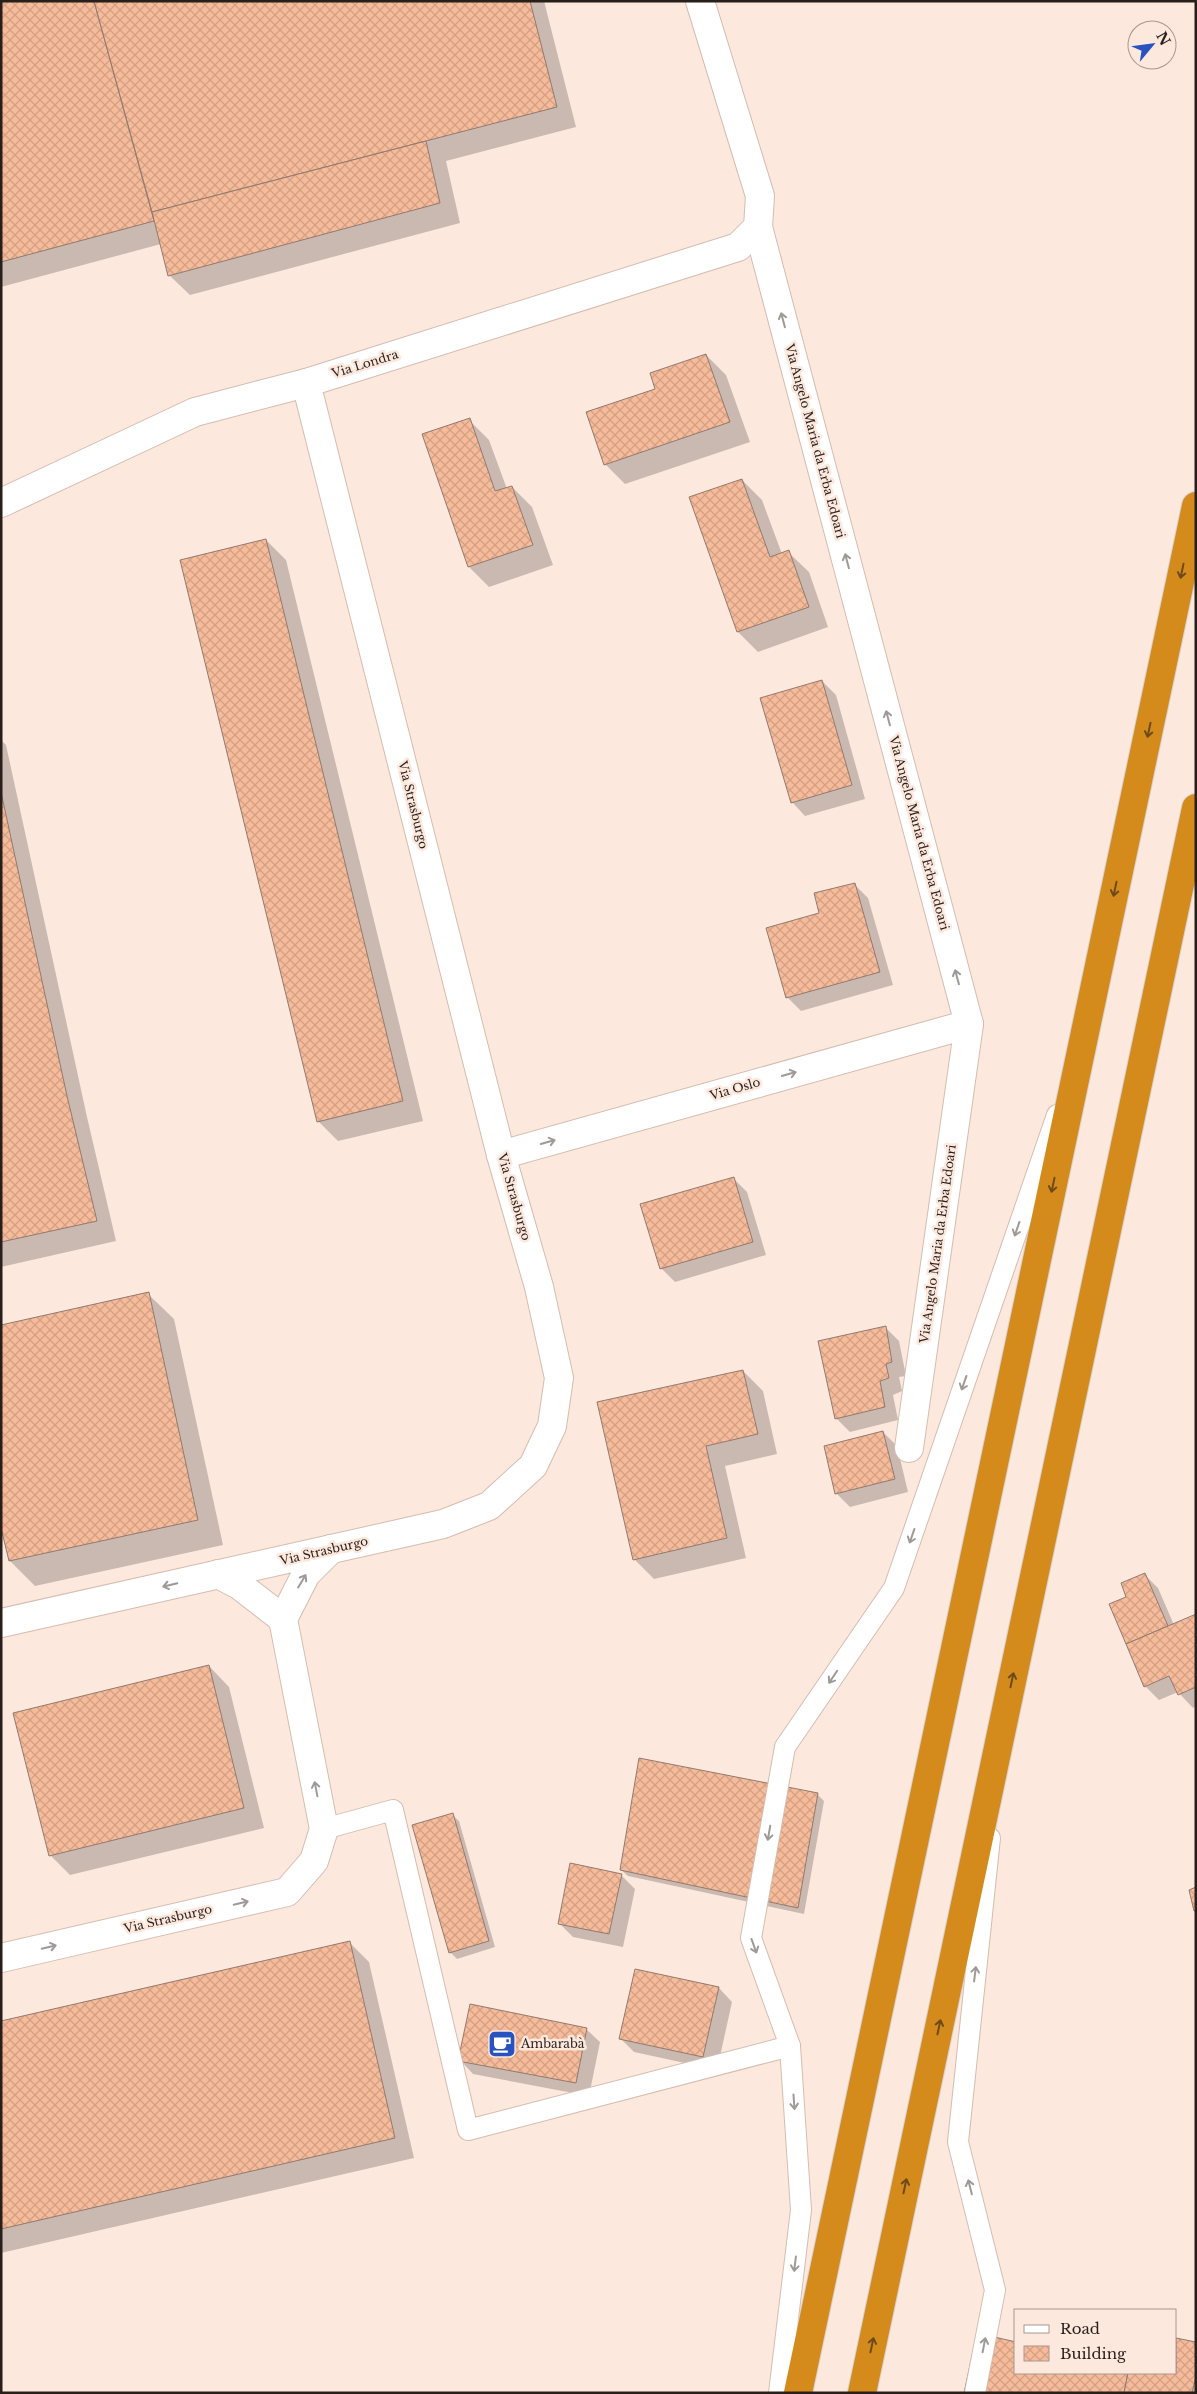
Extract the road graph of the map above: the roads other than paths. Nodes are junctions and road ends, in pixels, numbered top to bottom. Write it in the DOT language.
graph roads {
  1 [pos="700,1"];
  2 [pos="758,227"];
  3 [pos="306,383"];
  4 [pos="1,504"];
  5 [pos="1196,506"];
  6 [pos="1196,808"];
  7 [pos="969,1024"];
  8 [pos="1084,1034"];
  9 [pos="501,1155"];
  10 [pos="909,1448"];
  11 [pos="331,1549"];
  12 [pos="218,1574"];
  13 [pos="282,1619"];
  14 [pos="1,1623"];
  15 [pos="1005,1713"];
  16 [pos="324,1829"];
  17 [pos="1,1958"];
  18 [pos="790,2046"];
  19 [pos="779,2393"];
  20 [pos="798,2393"];
  21 [pos="862,2393"];
  22 [pos="975,2393"];
  1 -- 2 [label="street, Via Angelo Maria da Erba Edoari"];
  2 -- 3 [label="street, Via Londra"];
  7 -- 2 [label="street, Via Angelo Maria da Erba Edoari, one-way"];
  3 -- 4 [label="street, Via Londra"];
  3 -- 9 [label="street, Via Strasburgo"];
  5 -- 8 [label="highway, one-way"];
  15 -- 6 [label="highway, one-way"];
  9 -- 7 [label="street, Via Oslo, one-way"];
  7 -- 10 [label="street, Via Angelo Maria da Erba Edoari"];
  8 -- 18 [label="lane, one-way"];
  8 -- 20 [label="highway, one-way"];
  9 -- 11 [label="street, Via Strasburgo"];
  11 -- 12 [label="street, Via Strasburgo"];
  13 -- 11 [label="street, one-way"];
  12 -- 13 [label="street"];
  12 -- 14 [label="street, Via Strasburgo, one-way"];
  16 -- 13 [label="street, Via Strasburgo, one-way"];
  21 -- 15 [label="highway, one-way"];
  22 -- 15 [label="lane, one-way"];
  17 -- 16 [label="street, Via Strasburgo, one-way"];
  16 -- 18 [label="lane"];
  18 -- 19 [label="lane, one-way"];
}
